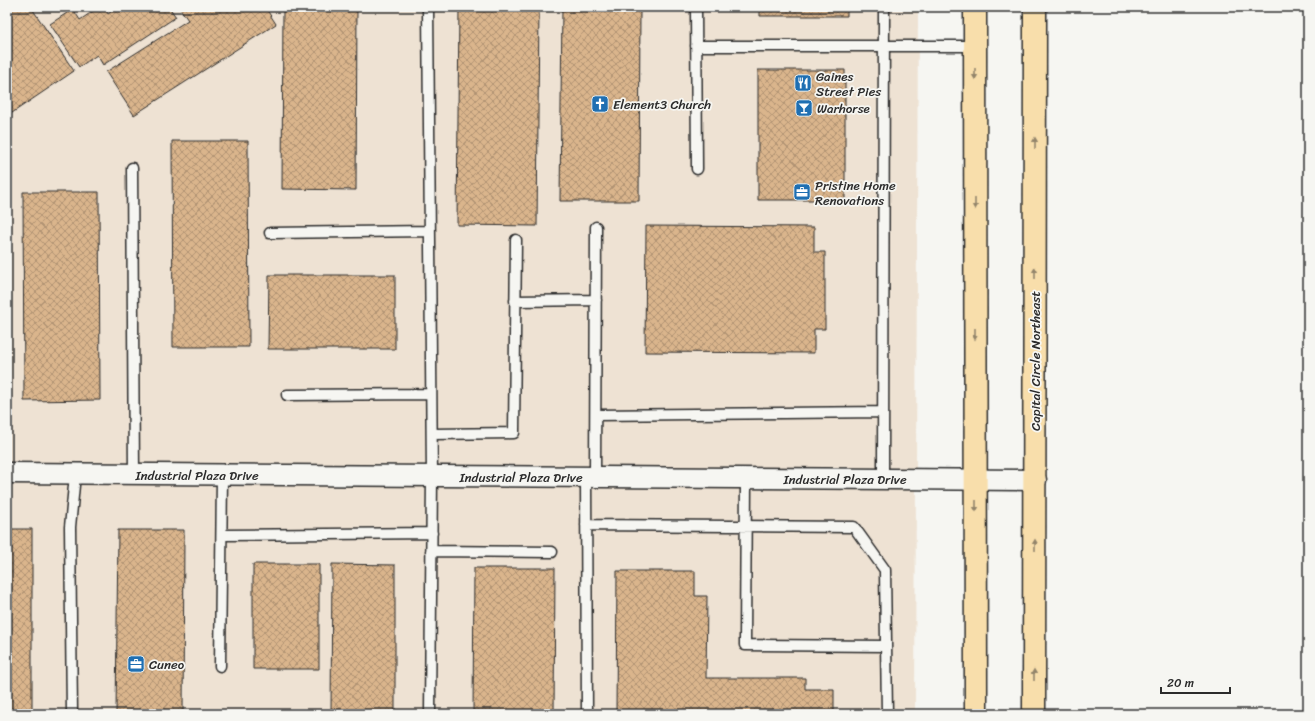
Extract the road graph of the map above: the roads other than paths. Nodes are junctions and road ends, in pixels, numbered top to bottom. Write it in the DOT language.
graph roads {
  1 [pos="428,7"];
  2 [pos="696,7"];
  3 [pos="884,7"];
  4 [pos="975,7"];
  5 [pos="1035,7"];
  6 [pos="696,46"];
  7 [pos="884,46"];
  8 [pos="975,46"];
  9 [pos="132,168"];
  10 [pos="697,169"];
  11 [pos="596,227"];
  12 [pos="430,231"];
  13 [pos="270,233"];
  14 [pos="516,240"];
  15 [pos="596,300"];
  16 [pos="515,301"];
  17 [pos="287,394"];
  18 [pos="431,394"];
  19 [pos="883,412"];
  20 [pos="596,415"];
  21 [pos="432,434"];
  22 [pos="7,473"];
  23 [pos="74,475"];
  24 [pos="134,475"];
  25 [pos="222,476"];
  26 [pos="432,476"];
  27 [pos="591,477"];
  28 [pos="746,478"];
  29 [pos="883,479"];
  30 [pos="976,479"];
  31 [pos="1036,480"];
  32 [pos="586,525"];
  33 [pos="746,526"];
  34 [pos="432,533"];
  35 [pos="222,535"];
  36 [pos="431,551"];
  37 [pos="552,552"];
  38 [pos="886,646"];
  39 [pos="220,666"];
  40 [pos="72,714"];
  41 [pos="430,714"];
  42 [pos="587,714"];
  43 [pos="887,714"];
  44 [pos="976,714"];
  45 [pos="1034,714"];
  1 -- 12 [label="lane"];
  2 -- 6 [label="lane"];
  3 -- 7 [label="lane"];
  4 -- 8 [label="main road"];
  31 -- 5 [label="main road, Capital Circle Northeast, one-way"];
  6 -- 7 [label="lane"];
  6 -- 10 [label="lane"];
  7 -- 8 [label="lane"];
  7 -- 19 [label="lane"];
  8 -- 30 [label="main road, one-way"];
  9 -- 24 [label="lane"];
  11 -- 15 [label="lane"];
  12 -- 13 [label="lane"];
  12 -- 18 [label="lane"];
  14 -- 16 [label="lane"];
  15 -- 16 [label="lane"];
  15 -- 20 [label="lane"];
  16 -- 21 [label="lane"];
  17 -- 18 [label="lane"];
  18 -- 21 [label="lane"];
  19 -- 20 [label="lane"];
  19 -- 29 [label="lane"];
  20 -- 27 [label="lane"];
  21 -- 26 [label="lane"];
  22 -- 23 [label="street, Industrial Plaza Drive"];
  23 -- 24 [label="street, Industrial Plaza Drive"];
  23 -- 40 [label="lane"];
  24 -- 25 [label="street, Industrial Plaza Drive"];
  25 -- 26 [label="street, Industrial Plaza Drive"];
  25 -- 35 [label="lane"];
  26 -- 27 [label="street, Industrial Plaza Drive"];
  26 -- 34 [label="lane"];
  27 -- 28 [label="street, Industrial Plaza Drive"];
  27 -- 32 [label="lane"];
  28 -- 29 [label="street, Industrial Plaza Drive"];
  28 -- 33 [label="lane"];
  29 -- 30 [label="street, Industrial Plaza Drive"];
  30 -- 31 [label="street, Industrial Plaza Drive"];
  30 -- 44 [label="main road, one-way"];
  45 -- 31 [label="main road, Capital Circle Northeast, one-way"];
  32 -- 33 [label="lane"];
  32 -- 42 [label="lane"];
  33 -- 38 [label="lane"];
  33 -- 38 [label="lane"];
  34 -- 35 [label="lane"];
  34 -- 36 [label="lane"];
  35 -- 39 [label="lane"];
  36 -- 37 [label="lane"];
  36 -- 41 [label="lane"];
  38 -- 43 [label="lane"];
}
